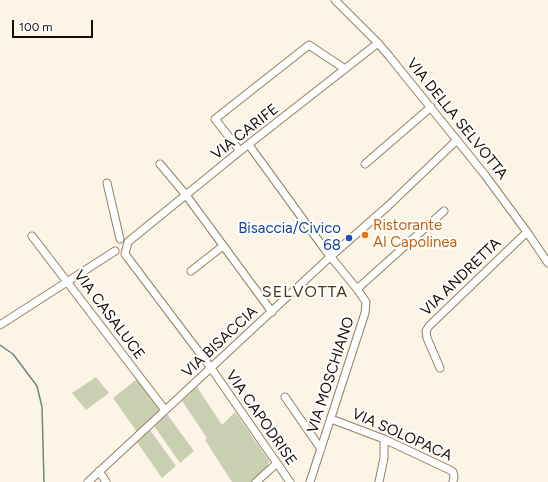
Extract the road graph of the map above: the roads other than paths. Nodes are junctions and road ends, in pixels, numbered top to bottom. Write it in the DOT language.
graph roads {
  1 [pos="335,0"];
  2 [pos="378,43"];
  3 [pos="345,69"];
  4 [pos="431,107"];
  5 [pos="457,140"];
  6 [pos="249,145"];
  7 [pos="240,151"];
  8 [pos="160,164"];
  9 [pos="365,164"];
  10 [pos="107,183"];
  11 [pos="186,195"];
  12 [pos="444,211"];
  13 [pos="527,232"];
  14 [pos="32,236"];
  15 [pos="120,239"];
  16 [pos="128,242"];
  17 [pos="223,246"];
  18 [pos="115,251"];
  19 [pos="125,254"];
  20 [pos="330,258"];
  21 [pos="548,262"];
  22 [pos="191,271"];
  23 [pos="67,282"];
  24 [pos="357,289"];
  25 [pos="272,312"];
  26 [pos="0,325"];
  27 [pos="211,368"];
  28 [pos="440,368"];
  29 [pos="285,397"];
  30 [pos="165,410"];
  31 [pos="331,419"];
  32 [pos="384,439"];
  33 [pos="321,449"];
  34 [pos="276,464"];
  35 [pos="99,471"];
  36 [pos="88,482"];
  37 [pos="106,482"];
  38 [pos="256,482"];
  39 [pos="290,482"];
  40 [pos="310,482"];
  41 [pos="379,482"];
  42 [pos="453,482"];
  1 -- 2 [label="street, VIA DELLA SELVOTTA"];
  2 -- 3 [label="street, VIA CARIFE"];
  2 -- 4 [label="street, VIA DELLA SELVOTTA"];
  3 -- 6 [label="street, VIA CARIFE"];
  3 -- 7 [label="street"];
  4 -- 5 [label="street, VIA DELLA SELVOTTA"];
  4 -- 9 [label="street"];
  5 -- 13 [label="street, VIA DELLA SELVOTTA"];
  5 -- 20 [label="street, VIA BISACCIA"];
  6 -- 7 [label="street, VIA CARIFE"];
  6 -- 20 [label="street, VIA MOSCHIANO"];
  7 -- 11 [label="street, VIA CARIFE"];
  8 -- 11 [label="street"];
  10 -- 15 [label="street"];
  11 -- 16 [label="street, VIA CARIFE"];
  11 -- 17 [label="street"];
  12 -- 24 [label="street"];
  13 -- 21 [label="street, VIA DELLA SELVOTTA"];
  13 -- 28 [label="street, VIA ANDRETTA"];
  14 -- 23 [label="street, VIA CASALUCE"];
  15 -- 16 [label="street"];
  15 -- 18 [label="street"];
  16 -- 19 [label="street"];
  17 -- 22 [label="street"];
  17 -- 25 [label="street"];
  18 -- 19 [label="street"];
  18 -- 23 [label="street"];
  19 -- 27 [label="street, VIA CAPODRISE"];
  20 -- 24 [label="street, VIA MOSCHIANO"];
  20 -- 25 [label="street, VIA BISACCIA"];
  23 -- 26 [label="street"];
  23 -- 30 [label="street, VIA CASALUCE"];
  24 -- 31 [label="street, VIA MOSCHIANO"];
  25 -- 27 [label="street, VIA BISACCIA"];
  27 -- 30 [label="street, VIA BISACCIA"];
  27 -- 34 [label="street, VIA CAPODRISE"];
  29 -- 33 [label="street"];
  30 -- 35 [label="street, VIA BISACCIA"];
  31 -- 32 [label="street, VIA SOLOPACA"];
  31 -- 33 [label="street, VIA MOSCHIANO"];
  32 -- 41 [label="street"];
  32 -- 42 [label="street, VIA SOLOPACA"];
  33 -- 40 [label="street, VIA MOSCHIANO"];
  34 -- 38 [label="street"];
  34 -- 39 [label="street, VIA CAPODRISE"];
  35 -- 36 [label="street, VIA BISACCIA"];
  35 -- 37 [label="street"];
}
